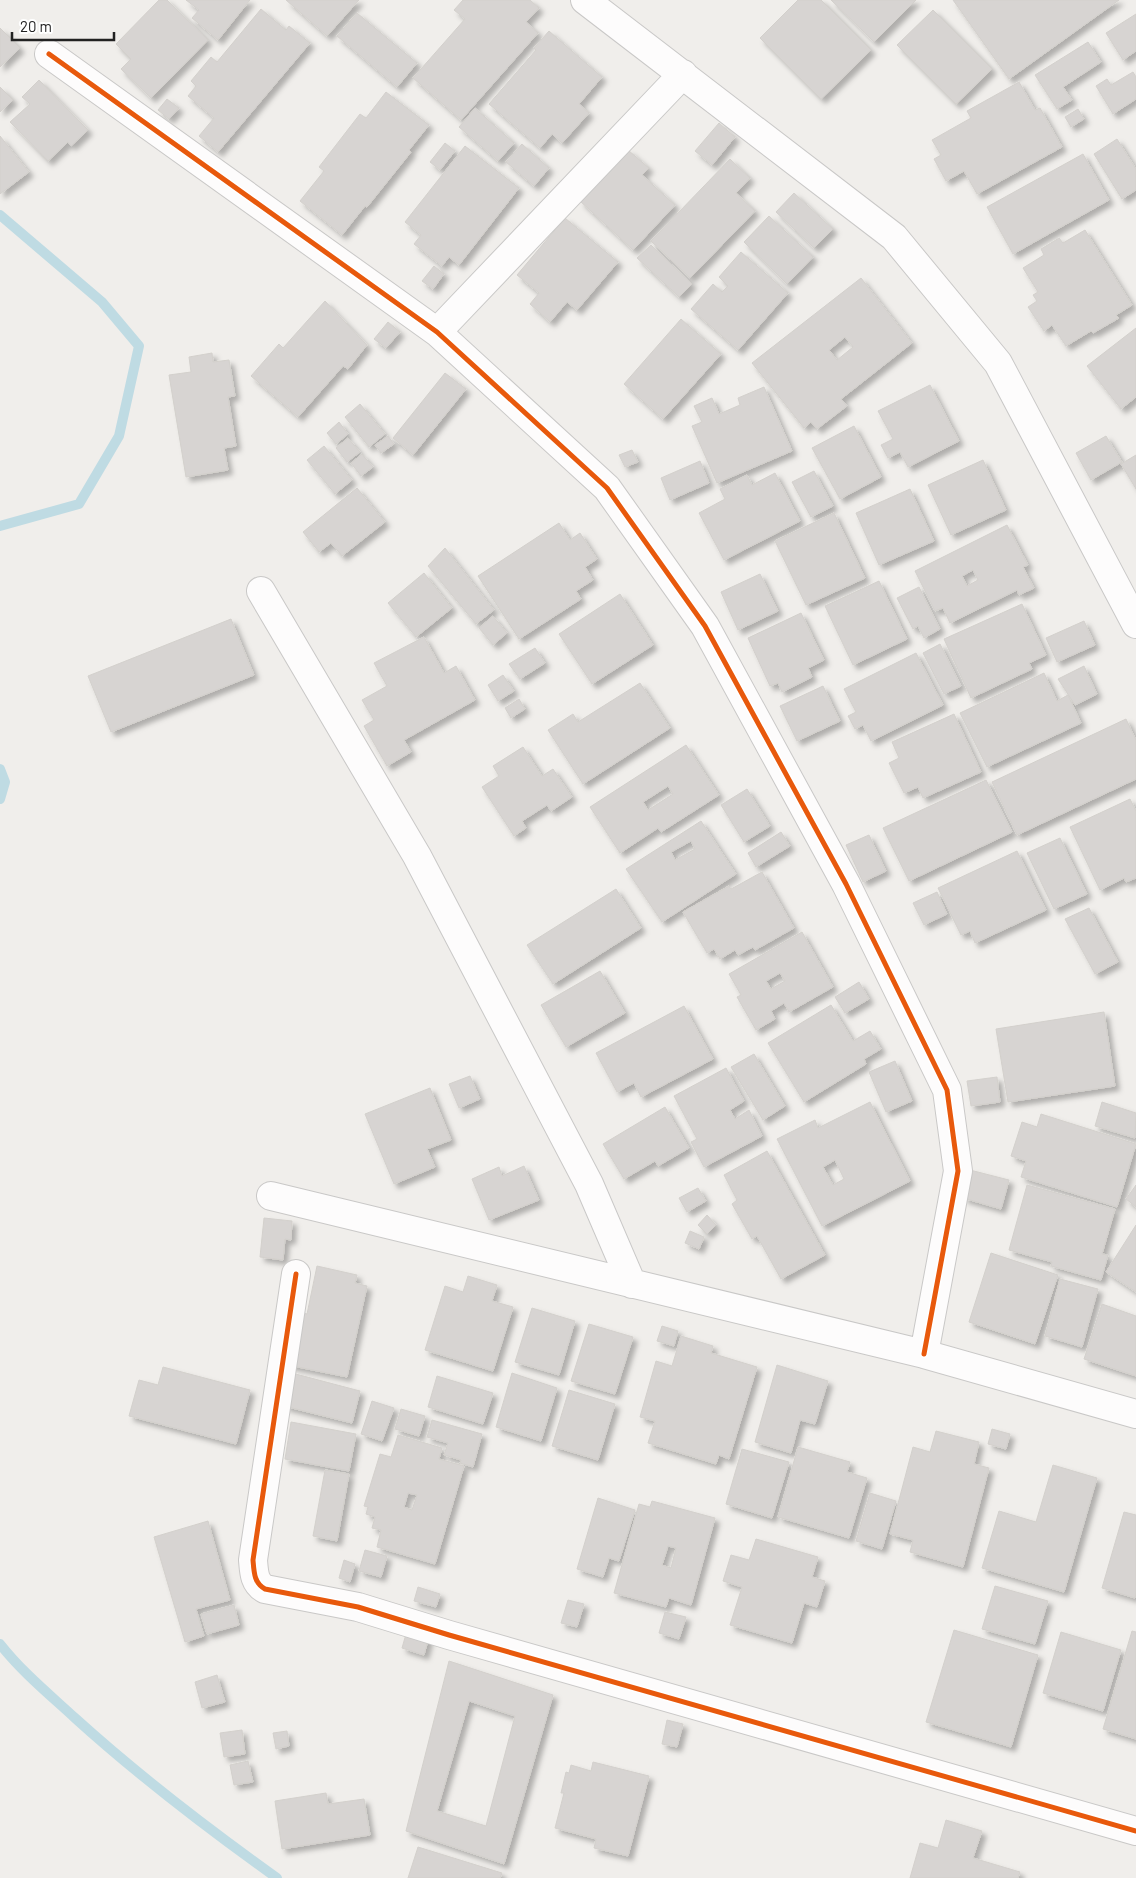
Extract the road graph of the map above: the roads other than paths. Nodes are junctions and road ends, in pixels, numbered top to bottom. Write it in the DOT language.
graph roads {
  1 [pos="585,0"];
  2 [pos="49,54"];
  3 [pos="683,74"];
  4 [pos="437,332"];
  5 [pos="261,591"];
  6 [pos="1136,624"];
  7 [pos="271,1196"];
  8 [pos="296,1274"];
  9 [pos="632,1284"];
  10 [pos="924,1354"];
  11 [pos="1136,1414"];
  12 [pos="1136,1831"];
  1 -- 3 [label="street"];
  2 -- 4 [label="street"];
  3 -- 4 [label="street"];
  3 -- 6 [label="street"];
  4 -- 10 [label="street"];
  5 -- 9 [label="street"];
  7 -- 9 [label="street"];
  8 -- 12 [label="street"];
  9 -- 10 [label="street"];
  10 -- 11 [label="street"];
}
